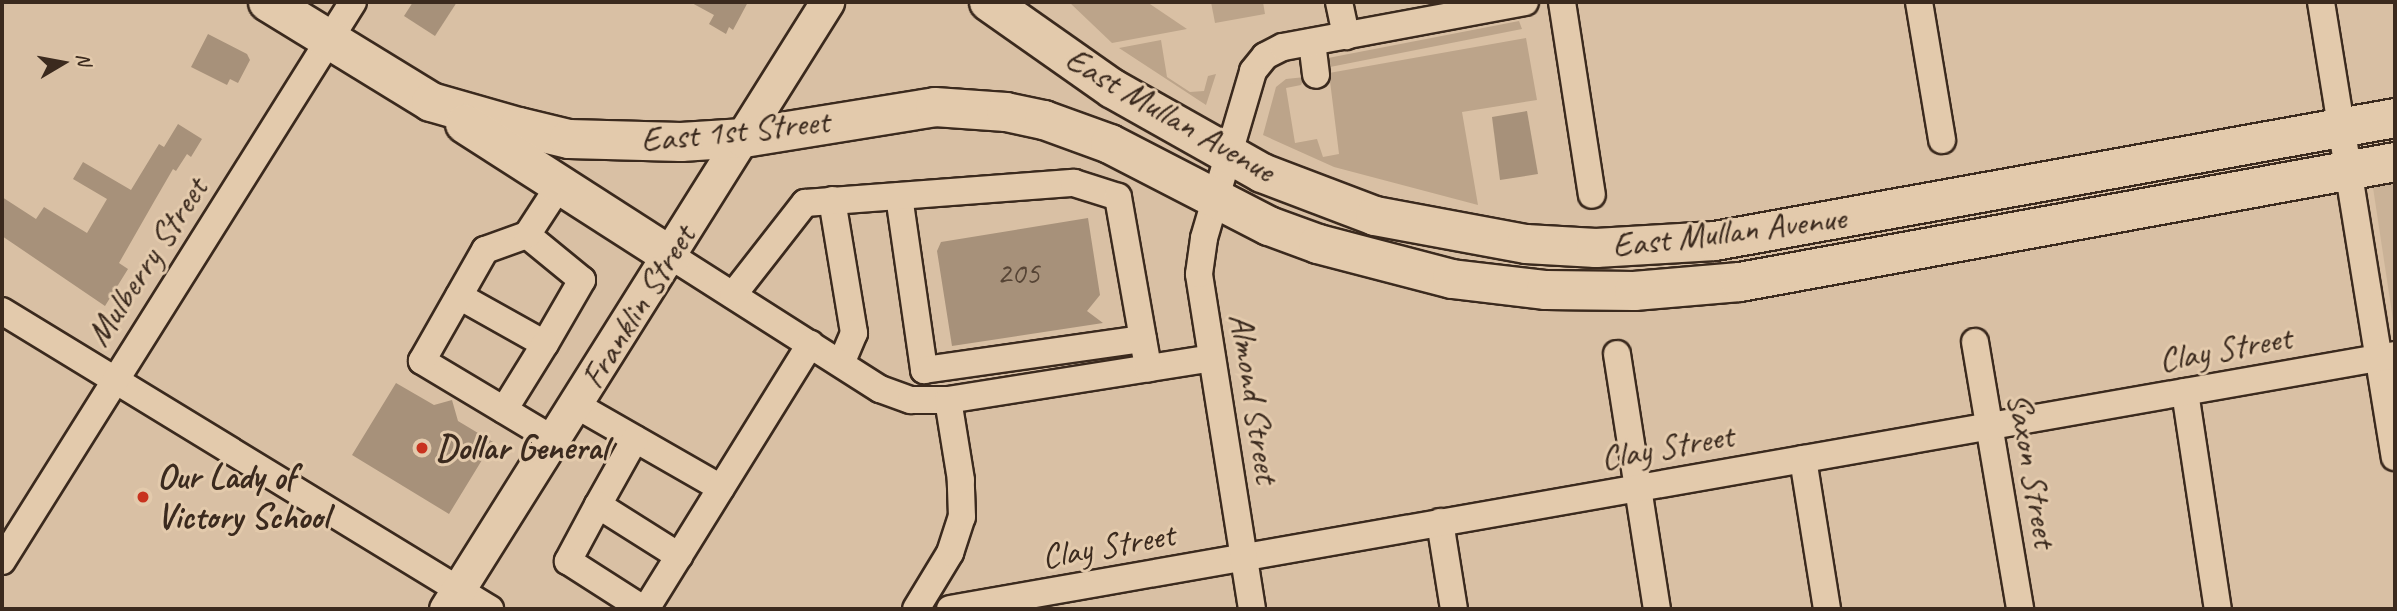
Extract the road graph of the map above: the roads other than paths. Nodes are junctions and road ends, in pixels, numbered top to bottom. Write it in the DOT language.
graph roads {
  1 [pos="268,2"];
  2 [pos="353,2"];
  3 [pos="827,2"];
  4 [pos="989,2"];
  5 [pos="1339,2"];
  6 [pos="1525,2"];
  7 [pos="1562,2"];
  8 [pos="1919,2"];
  9 [pos="2321,2"];
  10 [pos="1395,14"];
  11 [pos="1346,36"];
  12 [pos="330,40"];
  13 [pos="1312,42"];
  14 [pos="1316,75"];
  15 [pos="431,102"];
  16 [pos="2395,118"];
  17 [pos="2342,128"];
  18 [pos="744,138"];
  19 [pos="1941,140"];
  20 [pos="1226,153"];
  21 [pos="2395,162"];
  22 [pos="2348,170"];
  23 [pos="559,186"];
  24 [pos="1591,195"];
  25 [pos="899,196"];
  26 [pos="1215,199"];
  27 [pos="832,200"];
  28 [pos="527,235"];
  29 [pos="671,256"];
  30 [pos="733,295"];
  31 [pos="459,296"];
  32 [pos="2,311"];
  33 [pos="1143,339"];
  34 [pos="1975,342"];
  35 [pos="545,344"];
  36 [pos="810,344"];
  37 [pos="1617,354"];
  38 [pos="2387,356"];
  39 [pos="1212,358"];
  40 [pos="841,363"];
  41 [pos="1148,368"];
  42 [pos="924,370"];
  43 [pos="114,379"];
  44 [pos="2185,392"];
  45 [pos="939,401"];
  46 [pos="576,405"];
  47 [pos="504,410"];
  48 [pos="1989,426"];
  49 [pos="635,439"];
  50 [pos="554,440"];
  51 [pos="2395,457"];
  52 [pos="1803,459"];
  53 [pos="721,488"];
  54 [pos="1638,488"];
  55 [pos="598,505"];
  56 [pos="1440,523"];
  57 [pos="680,556"];
  58 [pos="1243,557"];
  59 [pos="2,561"];
  60 [pos="452,600"];
  61 [pos="1056,600"];
  62 [pos="490,609"];
  63 [pos="645,609"];
  64 [pos="916,609"];
  65 [pos="950,609"];
  66 [pos="1252,609"];
  67 [pos="1454,609"];
  68 [pos="1657,609"];
  69 [pos="1827,609"];
  70 [pos="2020,609"];
  71 [pos="2218,609"];
  1 -- 12 [label="highway, East 1st Street"];
  2 -- 12 [label="street, Mulberry Street"];
  3 -- 18 [label="main road, Franklin Street"];
  4 -- 20 [label="highway, East Mullan Avenue"];
  5 -- 11 [label="street"];
  6 -- 10 [label="street, Almond Street"];
  7 -- 24 [label="street"];
  8 -- 19 [label="street"];
  9 -- 17 [label="street"];
  10 -- 11 [label="street, Almond Street"];
  11 -- 13 [label="street, Almond Street"];
  12 -- 15 [label="highway, East 1st Street"];
  12 -- 43 [label="street, Mulberry Street"];
  13 -- 14 [label="street"];
  13 -- 20 [label="street, Almond Street"];
  15 -- 18 [label="highway, East 1st Street"];
  15 -- 23 [label="highway"];
  16 -- 17 [label="highway, East Mullan Avenue"];
  17 -- 20 [label="highway, East Mullan Avenue"];
  17 -- 22 [label="street"];
  18 -- 26 [label="highway, East 1st Street"];
  18 -- 29 [label="main road, Franklin Street"];
  20 -- 26 [label="street, Almond Street"];
  21 -- 22 [label="highway, East Mullan Avenue"];
  22 -- 26 [label="highway, East Mullan Avenue"];
  22 -- 38 [label="street"];
  23 -- 28 [label="street"];
  23 -- 29 [label="highway"];
  25 -- 27 [label="street"];
  25 -- 33 [label="street"];
  25 -- 42 [label="street"];
  26 -- 39 [label="street, Almond Street"];
  27 -- 30 [label="street"];
  27 -- 40 [label="street"];
  28 -- 31 [label="street"];
  28 -- 35 [label="street"];
  29 -- 30 [label="street"];
  29 -- 46 [label="main road, Franklin Street"];
  30 -- 36 [label="street"];
  31 -- 35 [label="street"];
  31 -- 47 [label="street"];
  32 -- 43 [label="street"];
  33 -- 41 [label="street"];
  33 -- 42 [label="street"];
  34 -- 48 [label="street, Saxon Street"];
  35 -- 47 [label="street"];
  36 -- 40 [label="street"];
  36 -- 53 [label="street"];
  37 -- 54 [label="street"];
  38 -- 44 [label="street, Clay Street"];
  38 -- 51 [label="street"];
  39 -- 41 [label="street"];
  39 -- 58 [label="street, Almond Street"];
  40 -- 45 [label="street"];
  41 -- 45 [label="street"];
  42 -- 45 [label="street"];
  43 -- 59 [label="street, Mulberry Street"];
  43 -- 60 [label="street"];
  44 -- 48 [label="street, Clay Street"];
  44 -- 71 [label="street"];
  45 -- 64 [label="street"];
  46 -- 49 [label="street"];
  46 -- 50 [label="main road, Franklin Street"];
  47 -- 50 [label="street"];
  48 -- 52 [label="street, Clay Street"];
  48 -- 70 [label="street, Saxon Street"];
  49 -- 53 [label="street"];
  49 -- 55 [label="street"];
  50 -- 60 [label="main road, Franklin Street"];
  52 -- 54 [label="street, Clay Street"];
  52 -- 69 [label="street"];
  53 -- 57 [label="street"];
  54 -- 56 [label="street, Clay Street"];
  54 -- 68 [label="street"];
  55 -- 57 [label="street"];
  55 -- 63 [label="street"];
  56 -- 58 [label="street, Clay Street"];
  56 -- 67 [label="street"];
  57 -- 63 [label="street"];
  58 -- 61 [label="street, Clay Street"];
  58 -- 66 [label="street, Almond Street"];
  60 -- 62 [label="street"];
  61 -- 65 [label="street, Clay Street"];
}
